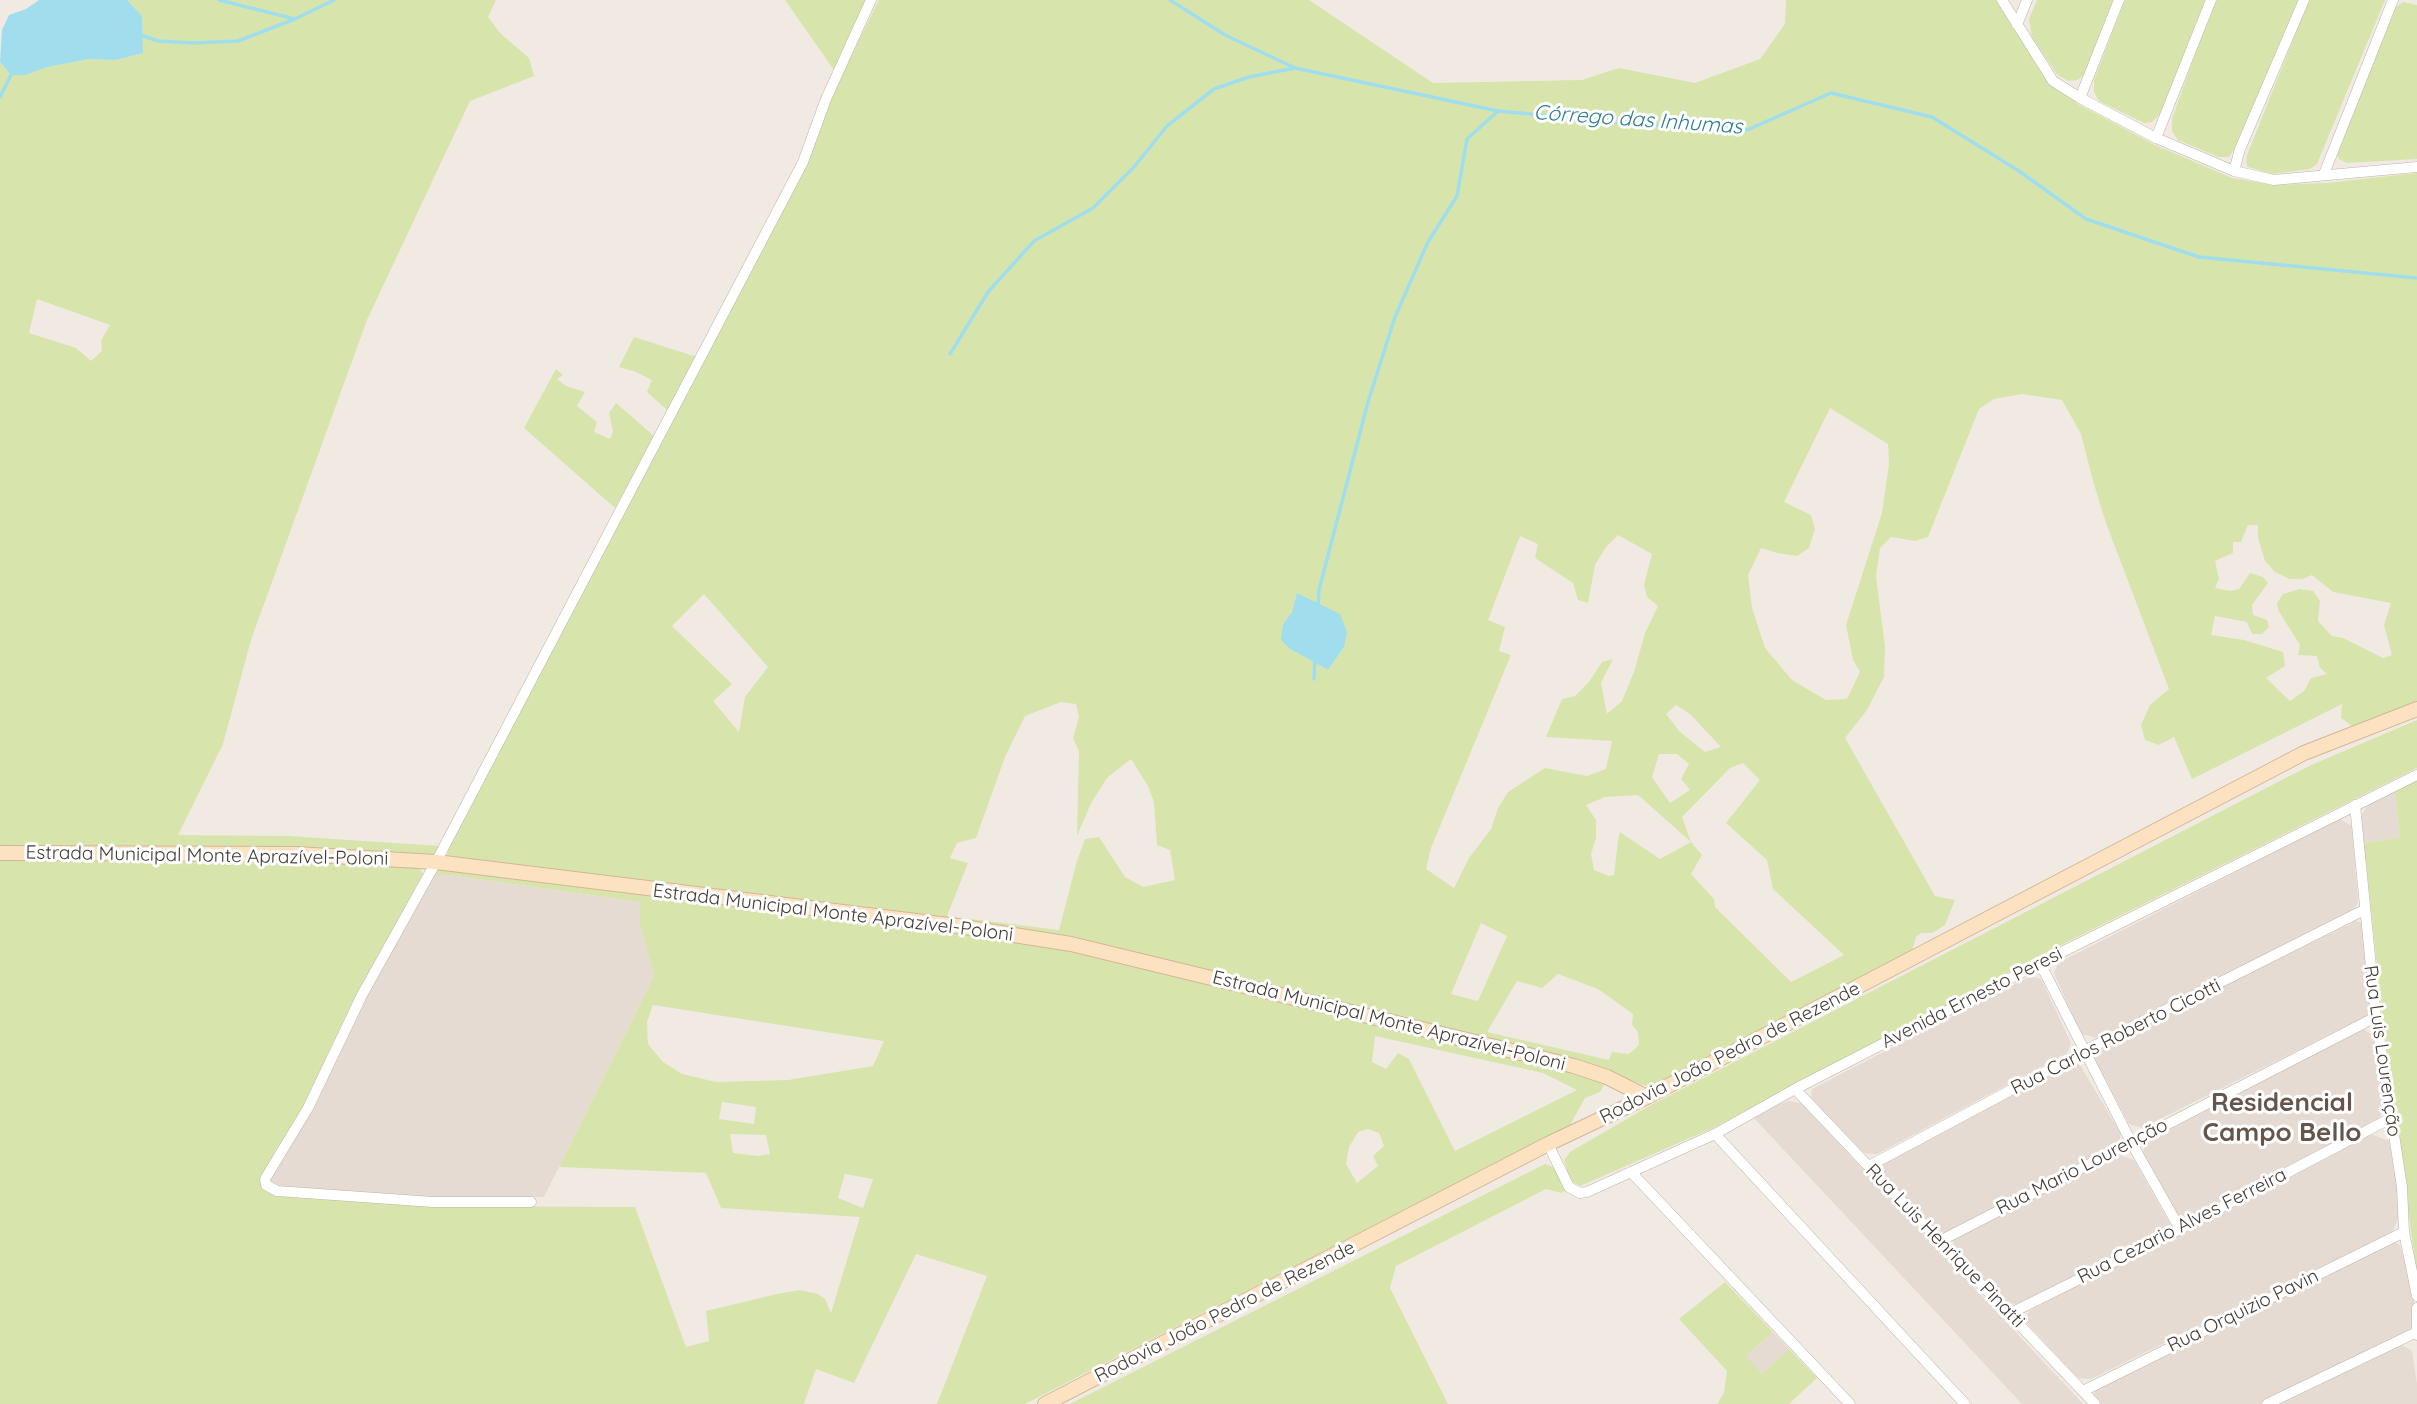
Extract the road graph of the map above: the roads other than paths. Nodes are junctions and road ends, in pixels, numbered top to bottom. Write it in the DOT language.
graph roads {
  1 [pos="872,0"];
  2 [pos="2002,0"];
  3 [pos="2027,0"];
  4 [pos="2119,0"];
  5 [pos="2211,0"];
  6 [pos="2304,0"];
  7 [pos="2393,0"];
  8 [pos="2017,25"];
  9 [pos="2080,98"];
  10 [pos="2156,138"];
  11 [pos="2417,167"];
  12 [pos="2234,171"];
  13 [pos="2324,174"];
  14 [pos="2417,709"];
  15 [pos="2417,775"];
  16 [pos="2355,805"];
  17 [pos="0,853"];
  18 [pos="436,862"];
  19 [pos="2364,910"];
  20 [pos="2040,963"];
  21 [pos="2376,1017"];
  22 [pos="2084,1051"];
  23 [pos="1795,1089"];
  24 [pos="1647,1097"];
  25 [pos="2391,1118"];
  26 [pos="1714,1134"];
  27 [pos="2131,1142"];
  28 [pos="1548,1144"];
  29 [pos="1869,1166"];
  30 [pos="1631,1172"];
  31 [pos="531,1202"];
  32 [pos="2179,1229"];
  33 [pos="2404,1232"];
  34 [pos="1938,1242"];
  35 [pos="2417,1296"];
  36 [pos="2417,1308"];
  37 [pos="2009,1314"];
  38 [pos="2417,1333"];
  39 [pos="2083,1391"];
  40 [pos="1045,1404"];
  41 [pos="1850,1404"];
  42 [pos="1965,1404"];
  43 [pos="2095,1404"];
  44 [pos="2267,1404"];
  1 -- 18 [label="street"];
  2 -- 8 [label="street"];
  3 -- 8 [label="street"];
  4 -- 9 [label="street"];
  5 -- 10 [label="street"];
  6 -- 12 [label="street"];
  7 -- 13 [label="street"];
  8 -- 9 [label="street"];
  9 -- 10 [label="street"];
  10 -- 12 [label="street"];
  11 -- 13 [label="street"];
  12 -- 13 [label="street"];
  14 -- 24 [label="street, Rodovia João Pedro de Rezende"];
  15 -- 16 [label="street, Avenida Ernesto Peresi"];
  16 -- 19 [label="street, Rua Luis Lourenção"];
  16 -- 20 [label="street, Avenida Ernesto Peresi"];
  17 -- 18 [label="street, Estrada Municipal Monte Aprazível-Poloni"];
  18 -- 24 [label="street, Estrada Municipal Monte Aprazível-Poloni"];
  18 -- 31 [label="street"];
  19 -- 21 [label="street, Rua Luis Lourenção"];
  19 -- 22 [label="street, Rua Carlos Roberto Cicotti"];
  20 -- 22 [label="street"];
  20 -- 23 [label="street, Avenida Ernesto Peresi"];
  21 -- 25 [label="street, Rua Luis Lourenção"];
  21 -- 27 [label="street, Rua Mario Lourenção"];
  22 -- 27 [label="street"];
  22 -- 29 [label="street, Rua Carlos Roberto Cicotti"];
  23 -- 26 [label="street, Avenida Ernesto Peresi"];
  23 -- 29 [label="street, Rua Luis Henrique Pinatti"];
  24 -- 28 [label="street, Rodovia João Pedro de Rezende"];
  25 -- 32 [label="street, Rua Cezario Alves Ferreira"];
  25 -- 33 [label="street, Rua Luis Lourenção"];
  26 -- 30 [label="street, Avenida Ernesto Peresi"];
  26 -- 42 [label="street"];
  27 -- 32 [label="street"];
  27 -- 34 [label="street, Rua Mario Lourenção"];
  28 -- 30 [label="street, Avenida Ernesto Peresi"];
  28 -- 40 [label="street, Rodovia João Pedro de Rezende"];
  29 -- 34 [label="street, Rua Luis Henrique Pinatti"];
  30 -- 41 [label="street"];
  32 -- 37 [label="street, Rua Cezario Alves Ferreira"];
  33 -- 35 [label="street, Rua Luis Lourenção"];
  33 -- 39 [label="street, Rua Orquizio Pavin"];
  34 -- 37 [label="street, Rua Luis Henrique Pinatti"];
  36 -- 38 [label="street"];
  37 -- 39 [label="street, Rua Luis Henrique Pinatti"];
  38 -- 44 [label="street"];
  39 -- 43 [label="street, Rua Luis Henrique Pinatti"];
}
